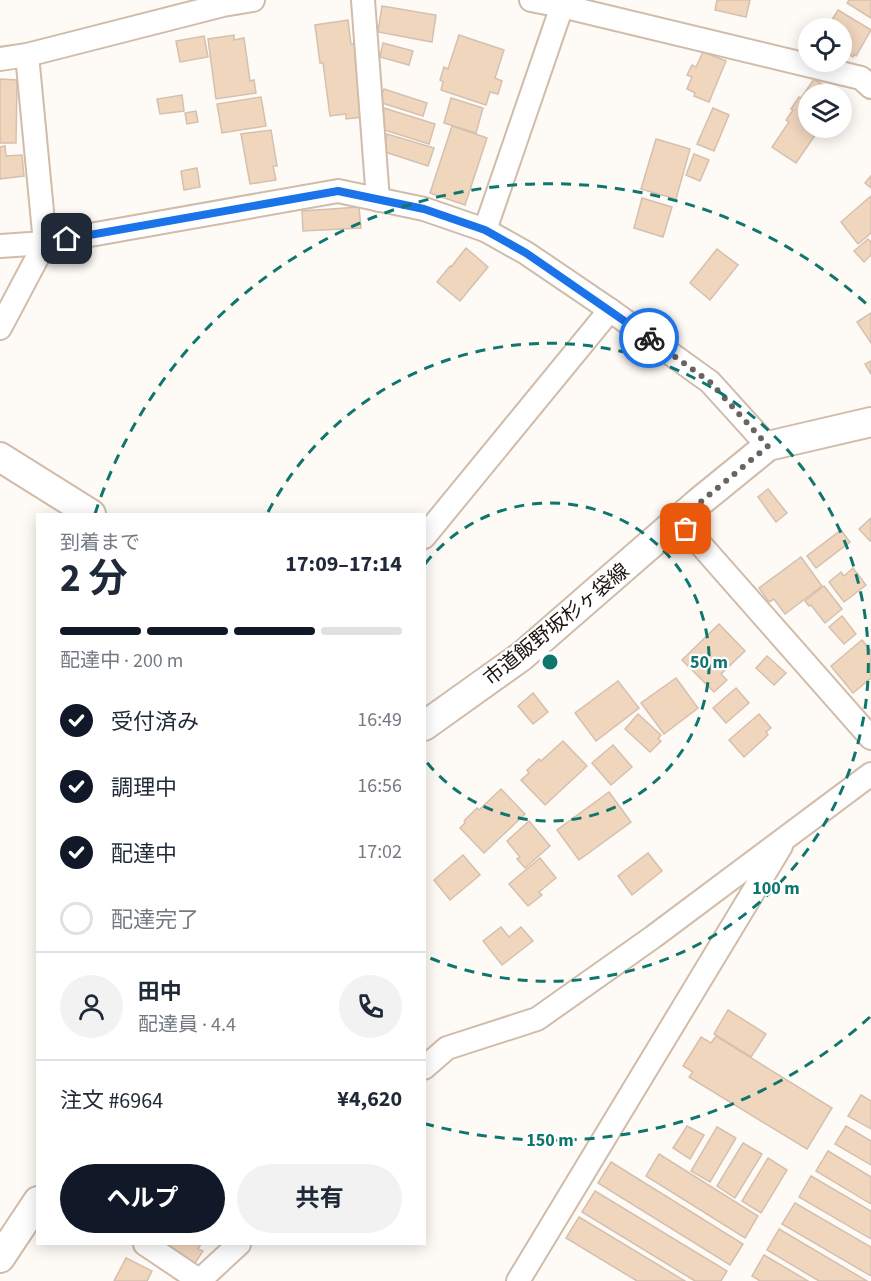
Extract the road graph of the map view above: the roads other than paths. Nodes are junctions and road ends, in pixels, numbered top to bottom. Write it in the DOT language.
graph roads {
  1 [pos="253,0"];
  2 [pos="363,0"];
  3 [pos="531,0"];
  4 [pos="224,2"];
  5 [pos="562,6"];
  6 [pos="27,55"];
  7 [pos="0,59"];
  8 [pos="871,87"];
  9 [pos="378,200"];
  10 [pos="485,230"];
  11 [pos="45,243"];
  12 [pos="0,246"];
  13 [pos="610,310"];
  14 [pos="0,328"];
  15 [pos="871,422"];
  16 [pos="768,446"];
  17 [pos="0,457"];
  18 [pos="89,513"];
  19 [pos="679,520"];
  20 [pos="426,535"];
  21 [pos="426,725"];
  22 [pos="871,738"];
  23 [pos="871,774"];
  24 [pos="787,836"];
  25 [pos="426,1066"];
  26 [pos="36,1204"];
  27 [pos="146,1245"];
  28 [pos="238,1245"];
  29 [pos="0,1258"];
  30 [pos="200,1281"];
  31 [pos="518,1281"];
  1 -- 4 [label="street"];
  2 -- 9 [label="street"];
  3 -- 5 [label="street"];
  4 -- 6 [label="street"];
  5 -- 8 [label="street"];
  5 -- 10 [label="street"];
  6 -- 7 [label="street"];
  6 -- 11 [label="street"];
  9 -- 10 [label="street"];
  9 -- 11 [label="street"];
  10 -- 13 [label="street"];
  11 -- 12 [label="street"];
  11 -- 14 [label="street"];
  13 -- 16 [label="street"];
  13 -- 20 [label="street"];
  15 -- 16 [label="street, 市道飯野坂杉ヶ袋線"];
  16 -- 19 [label="street, 市道飯野坂杉ヶ袋線"];
  17 -- 18 [label="street"];
  19 -- 21 [label="street, 市道飯野坂杉ヶ袋線"];
  19 -- 22 [label="street"];
  23 -- 24 [label="street"];
  24 -- 25 [label="street"];
  24 -- 31 [label="street"];
  26 -- 29 [label="street"];
  27 -- 30 [label="street"];
  28 -- 30 [label="street"];
}
